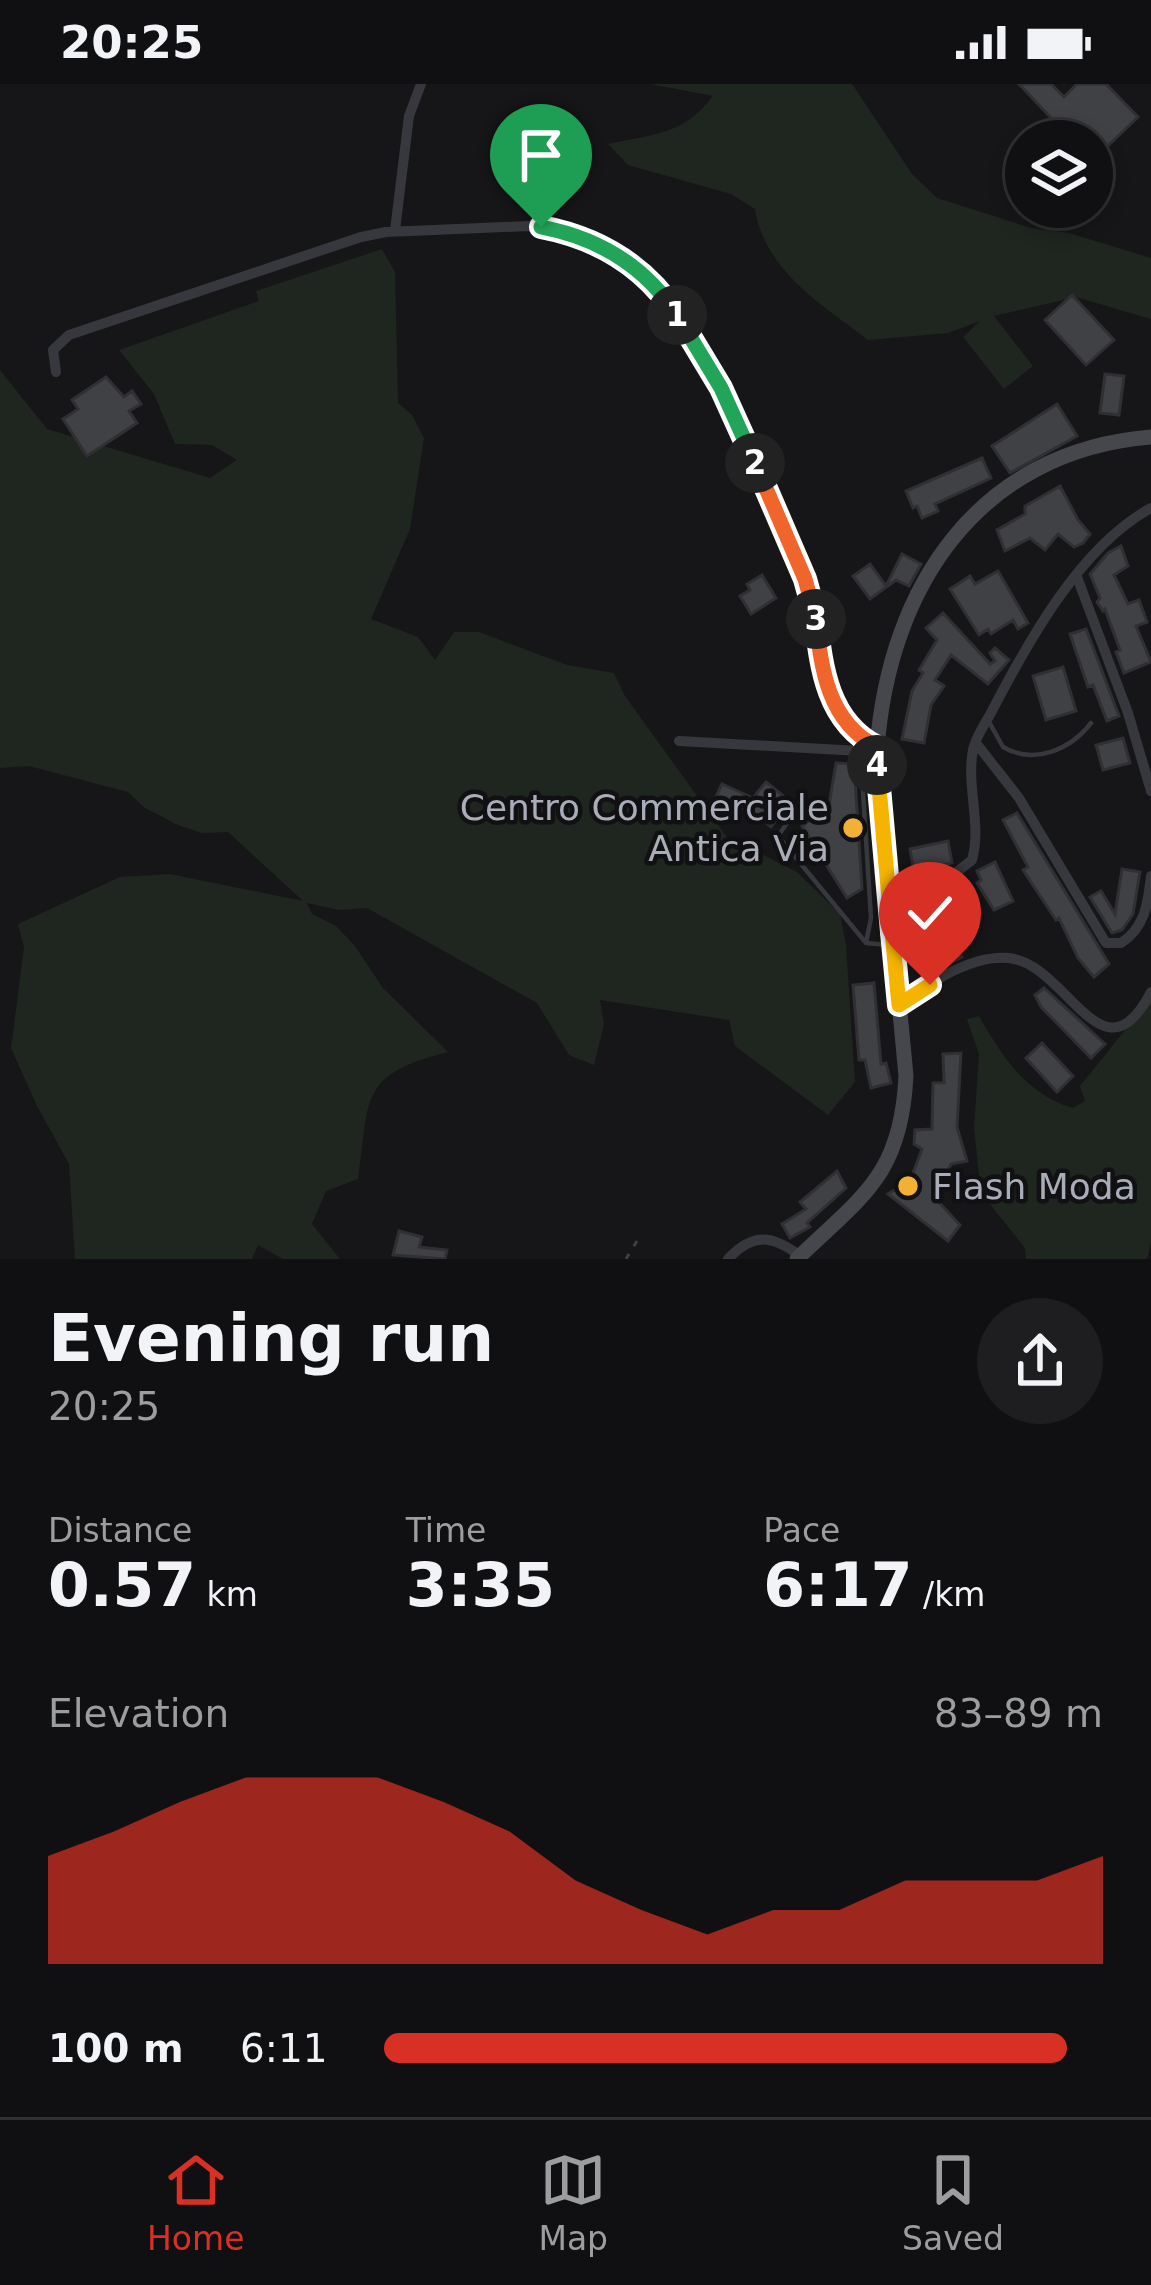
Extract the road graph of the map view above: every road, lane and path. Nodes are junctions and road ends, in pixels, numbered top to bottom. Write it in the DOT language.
graph roads {
  1 [pos="421,84"];
  2 [pos="395,230"];
  3 [pos="56,372"];
  4 [pos="1151,437"];
  5 [pos="1151,508"];
  6 [pos="1077,577"];
  7 [pos="988,720"];
  8 [pos="1091,723"];
  9 [pos="680,741"];
  10 [pos="976,743"];
  11 [pos="877,752"];
  12 [pos="1151,791"];
  13 [pos="790,819"];
  14 [pos="1151,876"];
  15 [pos="891,924"];
  16 [pos="866,943"];
  17 [pos="893,946"];
  18 [pos="1151,992"];
  19 [pos="899,1005"];
  20 [pos="640,1236"];
  21 [pos="798,1258"];
  22 [pos="626,1259"];
  23 [pos="728,1259"];
  1 -- 2 [label="street"];
  2 -- 3 [label="street"];
  2 -- 11 [label="street"];
  4 -- 11 [label="main road"];
  5 -- 6 [label="street"];
  6 -- 7 [label="street"];
  6 -- 12 [label="street"];
  7 -- 8 [label="lane"];
  7 -- 10 [label="street"];
  9 -- 11 [label="street"];
  10 -- 14 [label="street"];
  10 -- 15 [label="street"];
  11 -- 15 [label="main road"];
  11 -- 16 [label="lane"];
  13 -- 16 [label="lane"];
  15 -- 17 [label="main road"];
  16 -- 17 [label="lane"];
  17 -- 19 [label="main road"];
  18 -- 19 [label="street"];
  19 -- 21 [label="main road"];
  20 -- 22 [label="path"];
  21 -- 23 [label="street"];
}
